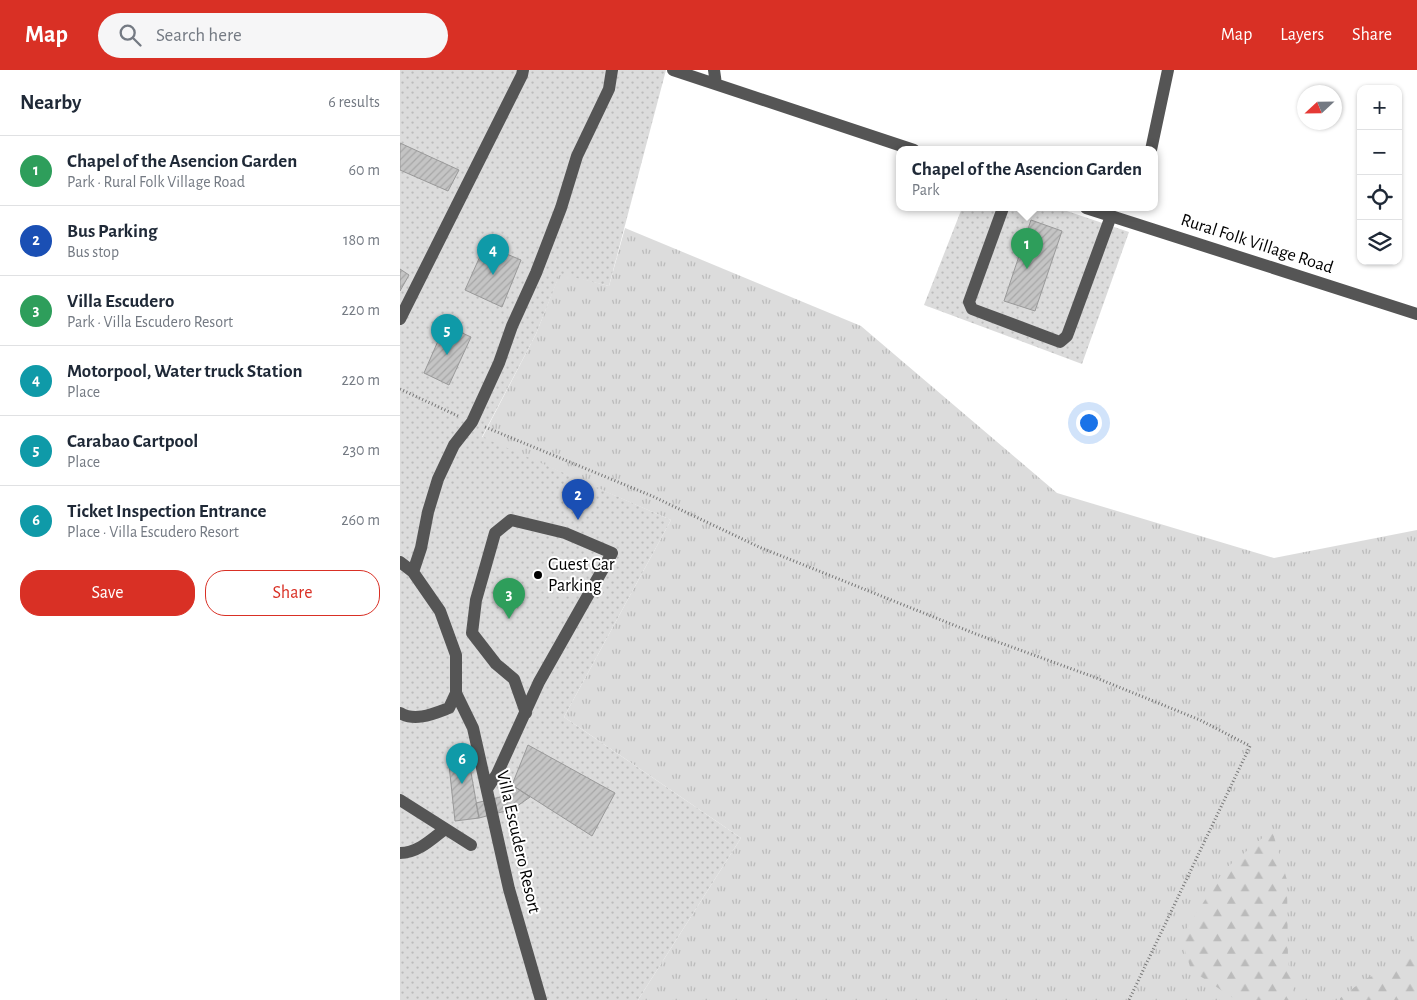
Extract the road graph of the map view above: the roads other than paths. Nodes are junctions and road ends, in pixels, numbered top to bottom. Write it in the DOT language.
graph roads {
  1 [pos="612,70"];
  2 [pos="673,70"];
  3 [pos="714,70"];
  4 [pos="1168,70"];
  5 [pos="525,72"];
  6 [pos="716,84"];
  7 [pos="902,146"];
  8 [pos="1152,146"];
  9 [pos="1002,211"];
  10 [pos="1095,211"];
  11 [pos="1124,211"];
  12 [pos="1116,218"];
  13 [pos="1417,314"];
  14 [pos="400,319"];
  15 [pos="400,562"];
  16 [pos="413,572"];
  17 [pos="456,693"];
  18 [pos="400,712"];
  19 [pos="526,713"];
  20 [pos="487,789"];
  21 [pos="400,800"];
  22 [pos="445,829"];
  23 [pos="471,845"];
  24 [pos="400,854"];
  25 [pos="542,1000"];
  1 -- 16 [label="street"];
  2 -- 6 [label="street"];
  3 -- 6 [label="street"];
  4 -- 8 [label="street"];
  5 -- 14 [label="street"];
  6 -- 7 [label="street"];
  9 -- 12 [label="street"];
  10 -- 12 [label="street, Rural Folk Village Road"];
  11 -- 12 [label="street"];
  12 -- 13 [label="street, Rural Folk Village Road"];
  15 -- 16 [label="street"];
  16 -- 17 [label="street"];
  17 -- 18 [label="street"];
  17 -- 20 [label="street, Villa Escudero Resort"];
  19 -- 19 [label="street"];
  19 -- 20 [label="street"];
  20 -- 25 [label="street, Villa Escudero Resort"];
  21 -- 22 [label="street"];
  22 -- 23 [label="street"];
  22 -- 24 [label="street"];
}
